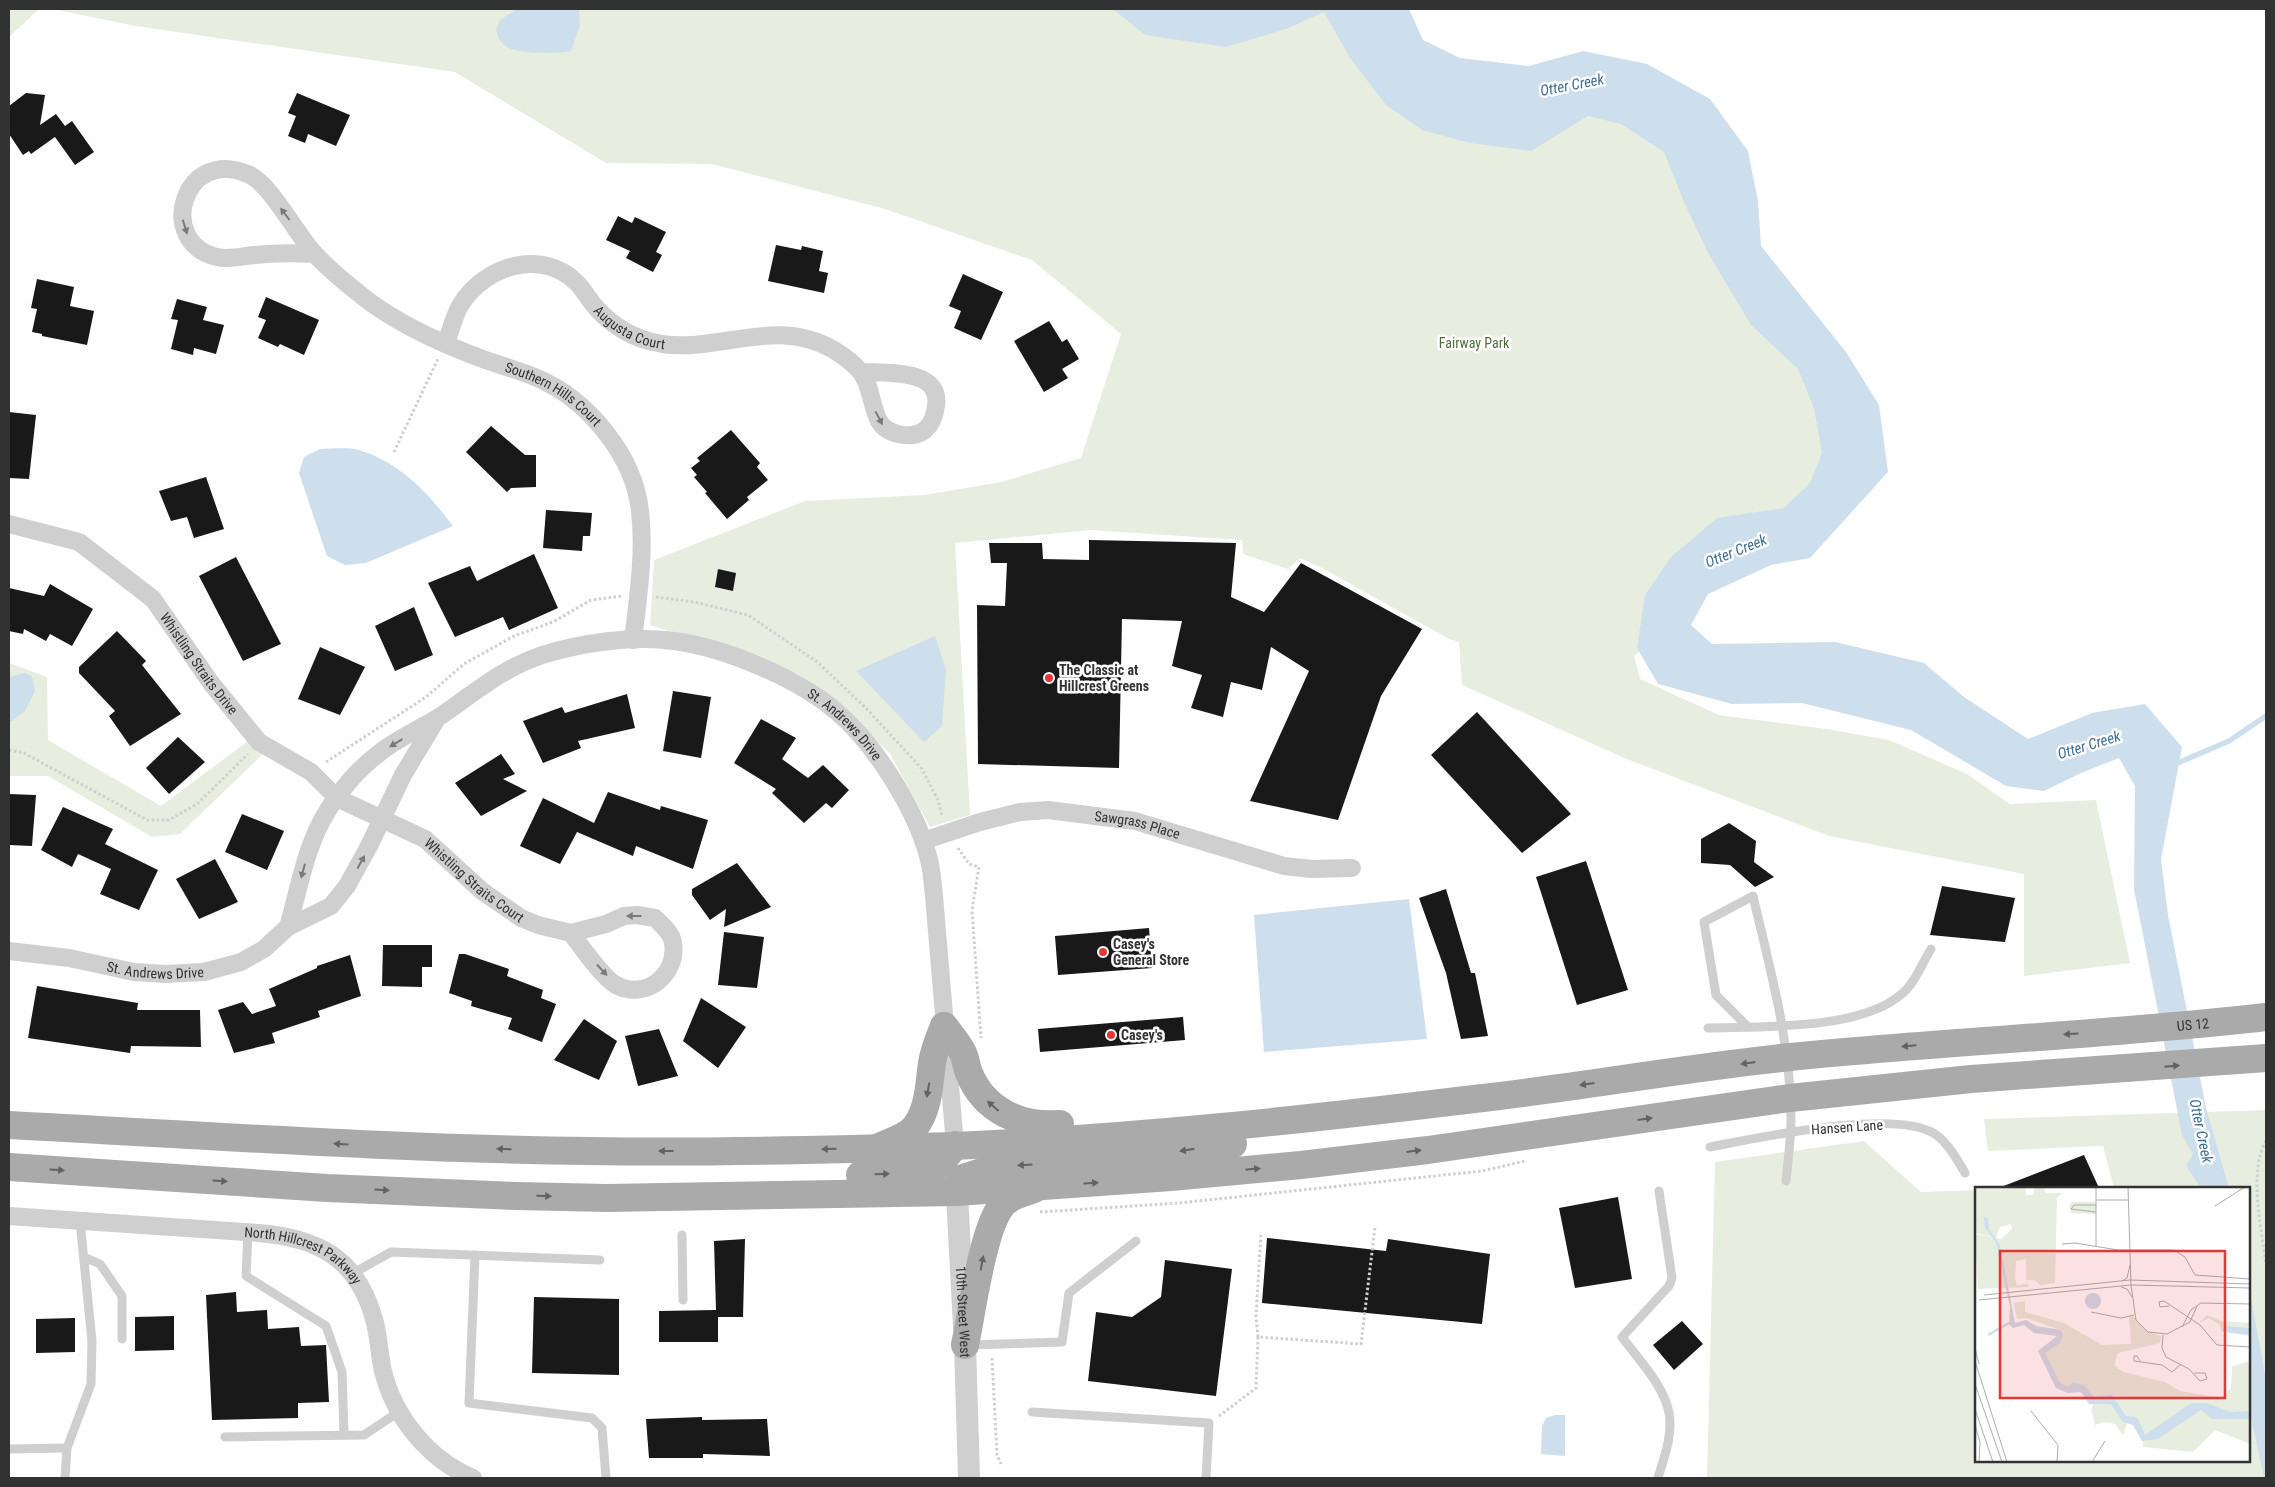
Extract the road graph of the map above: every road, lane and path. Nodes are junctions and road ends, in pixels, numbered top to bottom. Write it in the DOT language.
graph roads {
  1 [pos="314,254"];
  2 [pos="446,343"];
  3 [pos="861,372"];
  4 [pos="394,452"];
  5 [pos="9,524"];
  6 [pos="638,595"];
  7 [pos="633,640"];
  8 [pos="438,717"];
  9 [pos="259,742"];
  10 [pos="9,750"];
  11 [pos="311,772"];
  12 [pos="337,798"];
  13 [pos="382,819"];
  14 [pos="948,833"];
  15 [pos="923,841"];
  16 [pos="1352,868"];
  17 [pos="288,927"];
  18 [pos="571,933"];
  19 [pos="1931,949"];
  20 [pos="9,950"];
  21 [pos="2256,1018"];
  22 [pos="944,1026"];
  23 [pos="1748,1027"];
  24 [pos="1782,1027"];
  25 [pos="1708,1028"];
  26 [pos="982,1040"];
  27 [pos="1786,1058"];
  28 [pos="2258,1058"];
  29 [pos="1790,1098"];
  30 [pos="1475,1099"];
  31 [pos="1421,1105"];
  32 [pos="9,1125"];
  33 [pos="1790,1132"];
  34 [pos="2266,1141"];
  35 [pos="955,1146"];
  36 [pos="1710,1147"];
  37 [pos="877,1148"];
  38 [pos="1533,1159"];
  39 [pos="9,1167"];
  40 [pos="1965,1173"];
  41 [pos="1786,1181"];
  42 [pos="1659,1191"];
  43 [pos="957,1192"];
  44 [pos="607,1198"];
  45 [pos="1039,1199"];
  46 [pos="9,1216"];
  47 [pos="80,1221"];
  48 [pos="1375,1227"];
  49 [pos="248,1232"];
  50 [pos="1261,1232"];
  51 [pos="682,1234"];
  52 [pos="1136,1241"];
  53 [pos="475,1255"];
  54 [pos="84,1257"];
  55 [pos="600,1260"];
  56 [pos="2266,1264"];
  57 [pos="352,1274"];
  58 [pos="683,1300"];
  59 [pos="1258,1336"];
  60 [pos="122,1339"];
  61 [pos="965,1344"];
  62 [pos="992,1344"];
  63 [pos="400,1411"];
  64 [pos="1032,1412"];
  65 [pos="1209,1424"];
  66 [pos="344,1435"];
  67 [pos="226,1437"];
  68 [pos="67,1448"];
  69 [pos="9,1449"];
  70 [pos="1001,1464"];
  71 [pos="66,1478"];
  72 [pos="473,1478"];
  73 [pos="606,1478"];
  74 [pos="969,1478"];
  75 [pos="1206,1478"];
  76 [pos="1658,1478"];
  1 -- 1 [label="street, Southern Hills Court, one-way"];
  1 -- 2 [label="street, Southern Hills Court"];
  2 -- 3 [label="street, Augusta Court"];
  2 -- 4 [label="path"];
  2 -- 6 [label="street, Southern Hills Court"];
  3 -- 3 [label="street, one-way"];
  5 -- 9 [label="street, Whistling Straits Drive"];
  6 -- 7 [label="street, Southern Hills Court"];
  6 -- 11 [label="path"];
  6 -- 14 [label="path"];
  7 -- 8 [label="street, St. Andrews Drive"];
  7 -- 15 [label="street, St. Andrews Drive"];
  8 -- 12 [label="street, St. Andrews Drive, one-way"];
  8 -- 13 [label="street, St. Andrews Drive"];
  9 -- 10 [label="path"];
  9 -- 11 [label="street, Whistling Straits Drive"];
  11 -- 12 [label="street, Whistling Straits Drive"];
  12 -- 13 [label="street, Whistling Straits Drive"];
  12 -- 17 [label="street, St. Andrews Drive, one-way"];
  17 -- 13 [label="street, St. Andrews Drive, one-way"];
  13 -- 18 [label="street, Whistling Straits Court"];
  14 -- 15 [label="street, Sawgrass Place"];
  14 -- 16 [label="street, Sawgrass Place"];
  14 -- 26 [label="path"];
  15 -- 22 [label="street, St. Andrews Drive"];
  17 -- 20 [label="street, St. Andrews Drive"];
  18 -- 18 [label="street, one-way"];
  19 -- 24 [label="lane"];
  21 -- 27 [label="main road, US 12 / US 12, one-way"];
  31 -- 22 [label="main road, one-way"];
  22 -- 35 [label="street, St. Andrews Drive"];
  22 -- 37 [label="main road, one-way"];
  23 -- 24 [label="lane"];
  23 -- 24 [label="lane"];
  23 -- 25 [label="lane"];
  24 -- 27 [label="lane"];
  27 -- 29 [label="lane"];
  27 -- 30 [label="main road, US 12, one-way"];
  29 -- 28 [label="main road, one-way"];
  29 -- 33 [label="lane"];
  45 -- 29 [label="main road, one-way"];
  30 -- 31 [label="main road, US 12"];
  30 -- 43 [label="main road, one-way"];
  31 -- 35 [label="main road, US 12"];
  37 -- 32 [label="main road, US 12, one-way"];
  33 -- 36 [label="lane, Hansen Lane"];
  33 -- 40 [label="lane, Hansen Lane"];
  33 -- 41 [label="lane"];
  34 -- 56 [label="path"];
  35 -- 37 [label="main road, US 12"];
  35 -- 43 [label="street, 10th Street West"];
  44 -- 35 [label="main road, one-way"];
  38 -- 45 [label="path"];
  39 -- 44 [label="main road, one-way"];
  42 -- 76 [label="lane"];
  43 -- 44 [label="main road"];
  43 -- 45 [label="main road"];
  43 -- 61 [label="street, 10th Street West"];
  61 -- 45 [label="main road, one-way"];
  46 -- 47 [label="street, North Hillcrest Parkway"];
  47 -- 49 [label="street, North Hillcrest Parkway"];
  47 -- 54 [label="lane"];
  48 -- 59 [label="path"];
  49 -- 57 [label="street, North Hillcrest Parkway"];
  49 -- 66 [label="lane"];
  50 -- 59 [label="path"];
  51 -- 58 [label="lane"];
  52 -- 62 [label="lane"];
  53 -- 55 [label="lane"];
  53 -- 57 [label="lane"];
  53 -- 73 [label="lane"];
  54 -- 60 [label="lane"];
  54 -- 68 [label="lane"];
  57 -- 63 [label="street, North Hillcrest Parkway"];
  59 -- 65 [label="path"];
  61 -- 62 [label="lane"];
  61 -- 74 [label="street, 10th Street West"];
  62 -- 70 [label="path"];
  63 -- 66 [label="lane"];
  63 -- 72 [label="street, North Hillcrest Parkway"];
  64 -- 65 [label="lane"];
  65 -- 75 [label="lane"];
  66 -- 67 [label="lane"];
  68 -- 69 [label="lane"];
  68 -- 71 [label="lane"];
}
